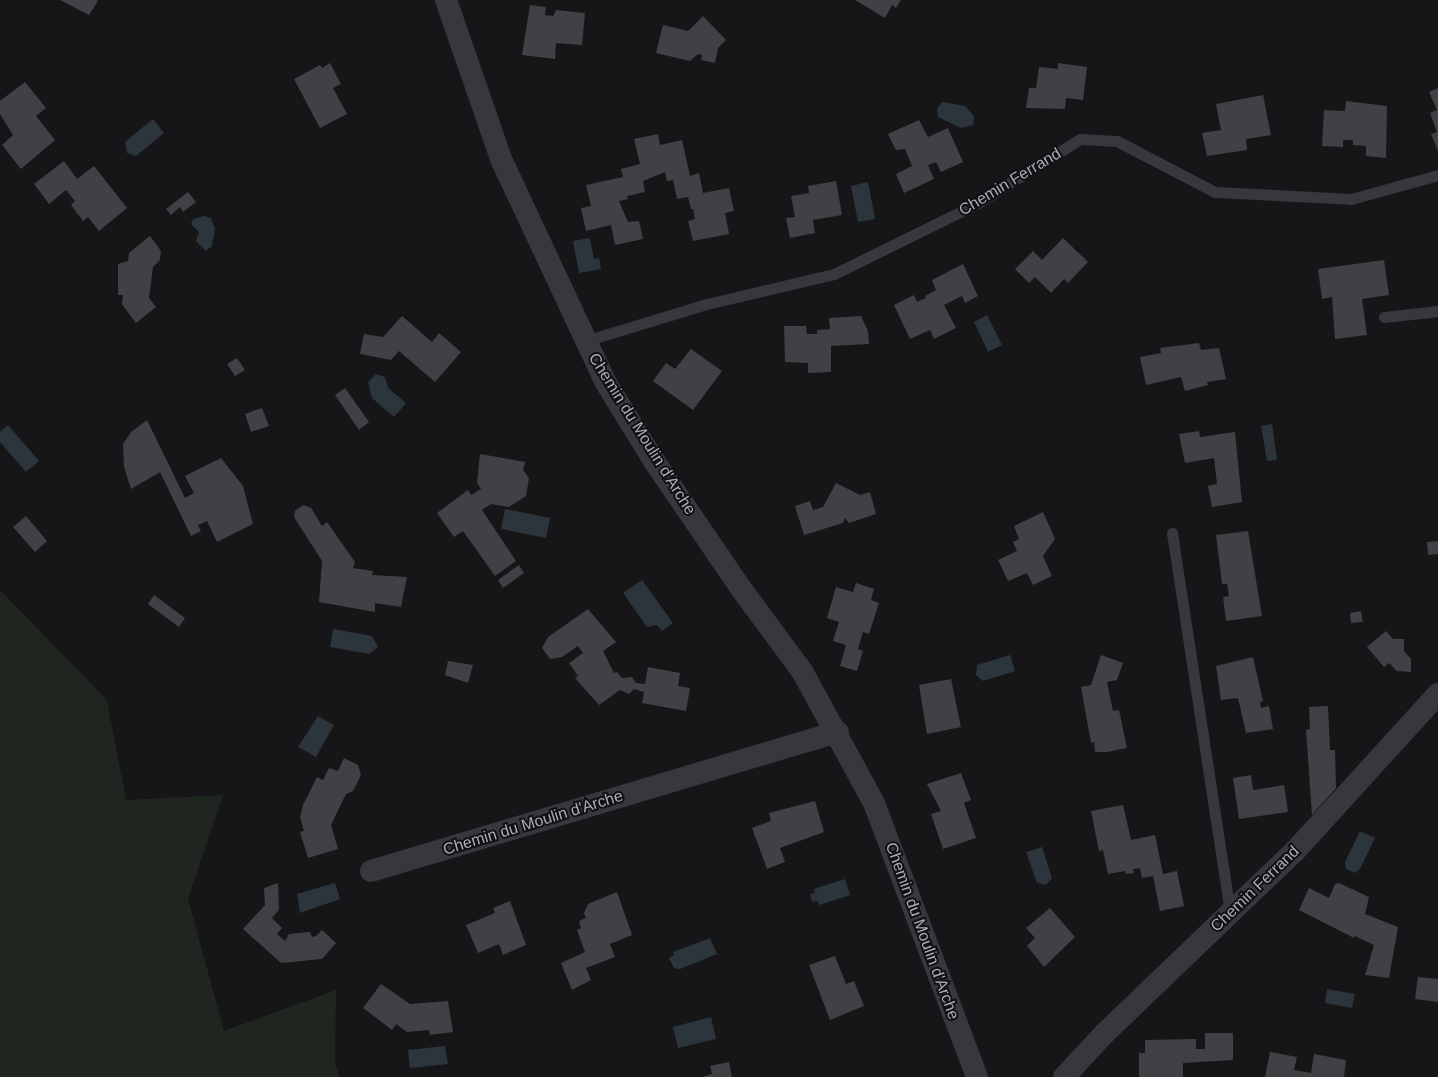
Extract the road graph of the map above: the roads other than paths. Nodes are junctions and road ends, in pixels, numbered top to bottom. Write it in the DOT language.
graph roads {
  1 [pos="446,0"];
  2 [pos="1438,175"];
  3 [pos="1438,311"];
  4 [pos="1384,317"];
  5 [pos="585,341"];
  6 [pos="1172,533"];
  7 [pos="1438,694"];
  8 [pos="838,732"];
  9 [pos="371,871"];
  10 [pos="1230,913"];
  11 [pos="977,1077"];
  12 [pos="1064,1077"];
  1 -- 5 [label="street, Chemin du Moulin d'Arche"];
  2 -- 5 [label="lane, Chemin Ferrand"];
  3 -- 4 [label="lane"];
  5 -- 8 [label="street, Chemin du Moulin d'Arche"];
  6 -- 10 [label="lane"];
  7 -- 10 [label="street, Chemin Ferrand"];
  8 -- 9 [label="street, Chemin du Moulin d'Arche"];
  8 -- 11 [label="street, Chemin du Moulin d'Arche"];
  10 -- 12 [label="street, Chemin Ferrand"];
}
